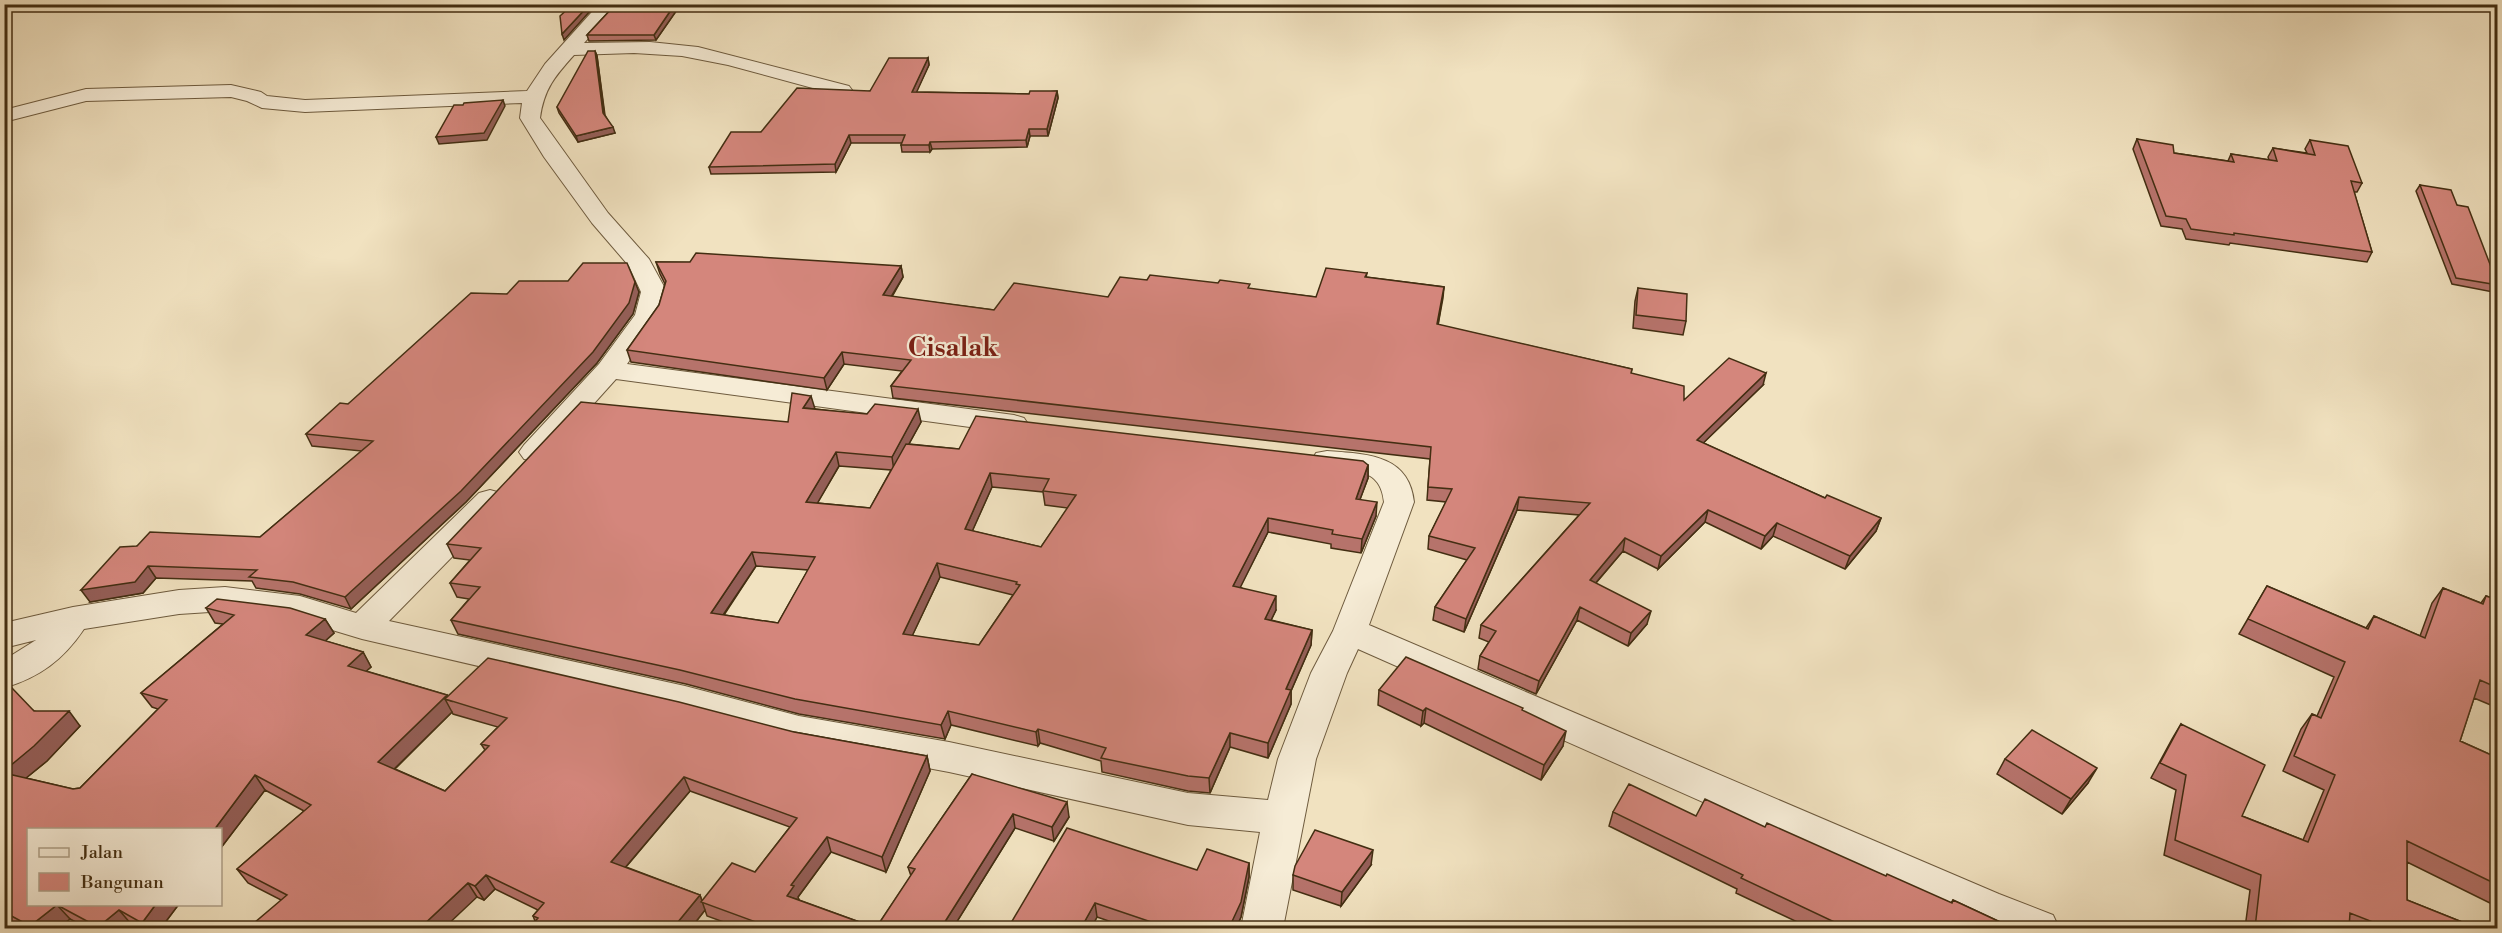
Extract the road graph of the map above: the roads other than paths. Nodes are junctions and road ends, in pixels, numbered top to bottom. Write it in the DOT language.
graph roads {
  1 [pos="611,4"];
  2 [pos="568,49"];
  3 [pos="842,90"];
  4 [pos="533,97"];
  5 [pos="4,116"];
  6 [pos="609,370"];
  7 [pos="1038,427"];
  8 [pos="1295,456"];
  9 [pos="73,619"];
  10 [pos="362,627"];
  11 [pos="1350,631"];
  12 [pos="4,636"];
  13 [pos="4,675"];
  14 [pos="1283,819"];
  15 [pos="1262,928"];
  16 [pos="2038,928"];
  1 -- 2 [label="street"];
  2 -- 3 [label="street"];
  2 -- 4 [label="street"];
  4 -- 5 [label="street"];
  4 -- 6 [label="street"];
  6 -- 7 [label="street"];
  6 -- 10 [label="street"];
  8 -- 11 [label="street"];
  9 -- 10 [label="street"];
  9 -- 12 [label="street"];
  9 -- 13 [label="street"];
  10 -- 14 [label="street"];
  11 -- 14 [label="street"];
  11 -- 16 [label="street"];
  14 -- 15 [label="street"];
}
